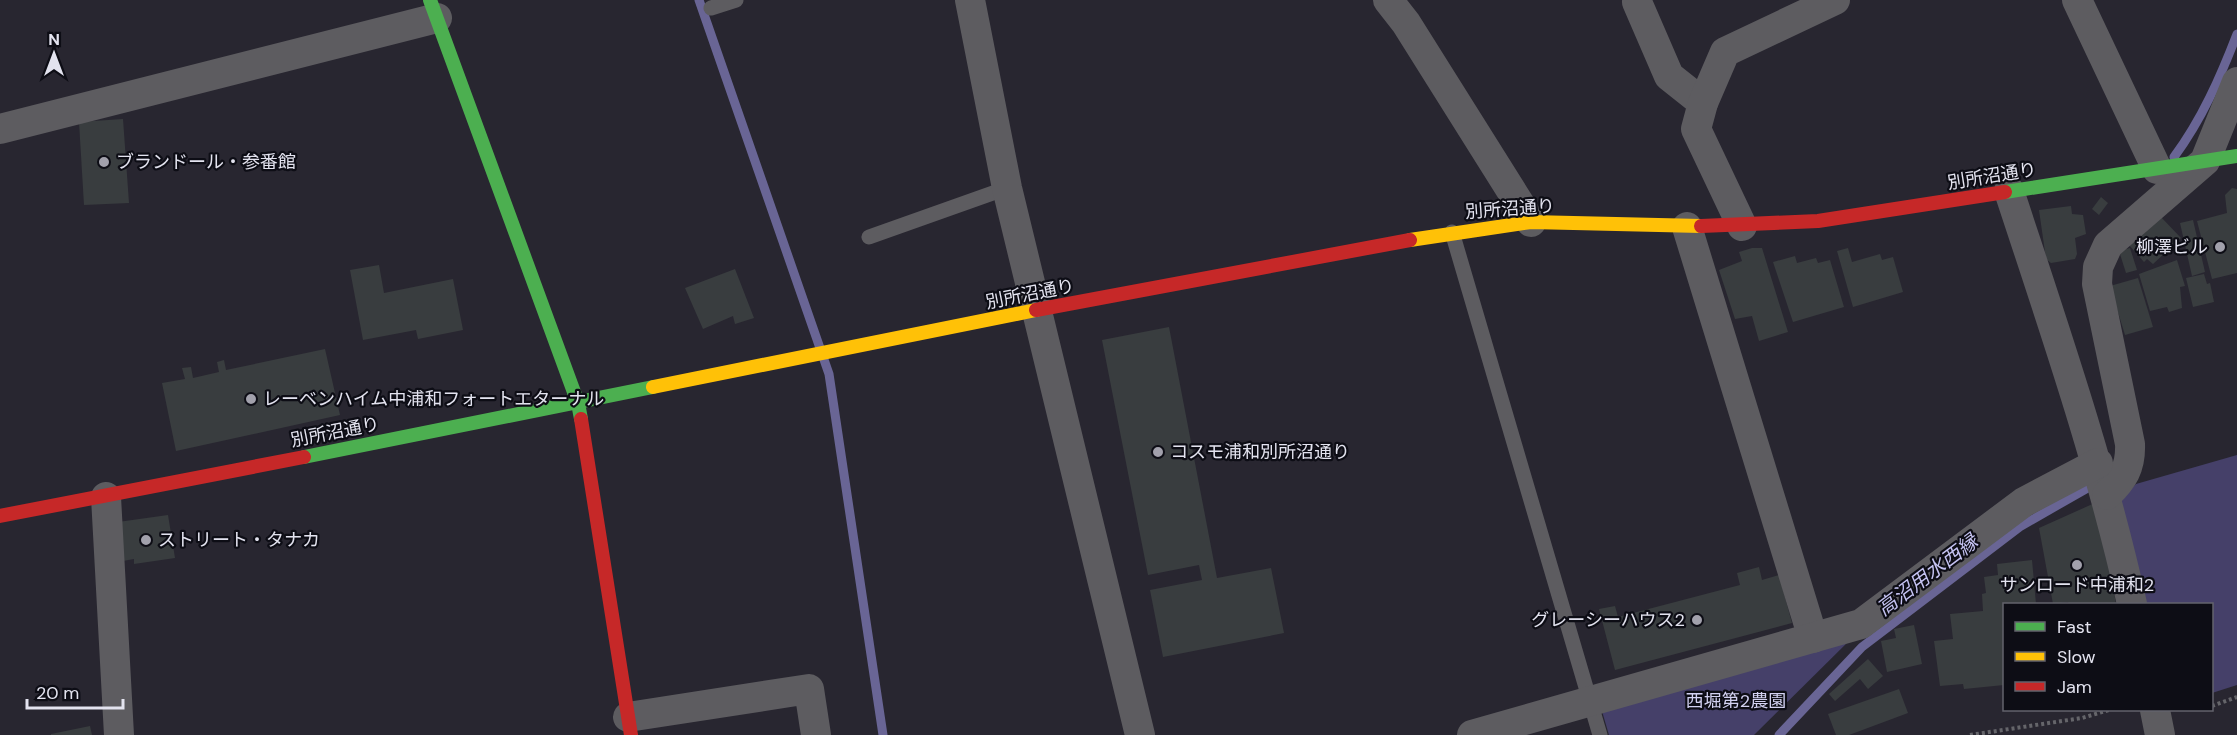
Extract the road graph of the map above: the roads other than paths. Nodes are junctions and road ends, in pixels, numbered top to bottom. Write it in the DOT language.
graph roads {
  1 [pos="736,0"];
  2 [pos="970,0"];
  3 [pos="1388,0"];
  4 [pos="1835,0"];
  5 [pos="2077,0"];
  6 [pos="1636,2"];
  7 [pos="711,8"];
  8 [pos="434,9"];
  9 [pos="2237,82"];
  10 [pos="1702,103"];
  11 [pos="0,129"];
  12 [pos="2237,156"];
  13 [pos="2175,166"];
  14 [pos="1007,188"];
  15 [pos="2009,191"];
  16 [pos="1531,222"];
  17 [pos="1743,226"];
  18 [pos="1687,227"];
  19 [pos="1452,232"];
  20 [pos="869,237"];
  21 [pos="1038,310"];
  22 [pos="578,403"];
  23 [pos="2102,479"];
  24 [pos="106,498"];
  25 [pos="0,516"];
  26 [pos="2132,603"];
  27 [pos="1813,638"];
  28 [pos="1591,701"];
  29 [pos="2155,711"];
  30 [pos="630,726"];
  31 [pos="120,735"];
  32 [pos="816,735"];
  33 [pos="1140,735"];
  34 [pos="1472,735"];
  35 [pos="1600,735"];
  36 [pos="2160,735"];
  1 -- 7 [label="lane"];
  2 -- 14 [label="street"];
  3 -- 16 [label="street"];
  4 -- 10 [label="street"];
  5 -- 13 [label="street"];
  6 -- 10 [label="street"];
  8 -- 11 [label="street"];
  8 -- 22 [label="street"];
  9 -- 13 [label="street"];
  10 -- 17 [label="street"];
  12 -- 13 [label="street, 別所沼通り"];
  13 -- 15 [label="street, 別所沼通り"];
  13 -- 23 [label="street"];
  14 -- 20 [label="lane"];
  14 -- 21 [label="street"];
  15 -- 17 [label="street, 別所沼通り"];
  15 -- 23 [label="street"];
  16 -- 18 [label="street, 別所沼通り"];
  16 -- 19 [label="street, 別所沼通り"];
  17 -- 18 [label="street, 別所沼通り"];
  18 -- 27 [label="street"];
  19 -- 21 [label="street, 別所沼通り"];
  19 -- 28 [label="lane"];
  21 -- 22 [label="street, 別所沼通り"];
  21 -- 33 [label="street"];
  22 -- 24 [label="street, 別所沼通り"];
  22 -- 30 [label="street"];
  23 -- 26 [label="street"];
  23 -- 27 [label="street"];
  24 -- 25 [label="street, 別所沼通り"];
  24 -- 31 [label="street"];
  27 -- 28 [label="street"];
  28 -- 34 [label="street"];
  28 -- 35 [label="lane"];
  29 -- 36 [label="street"];
  30 -- 32 [label="street"];
}
